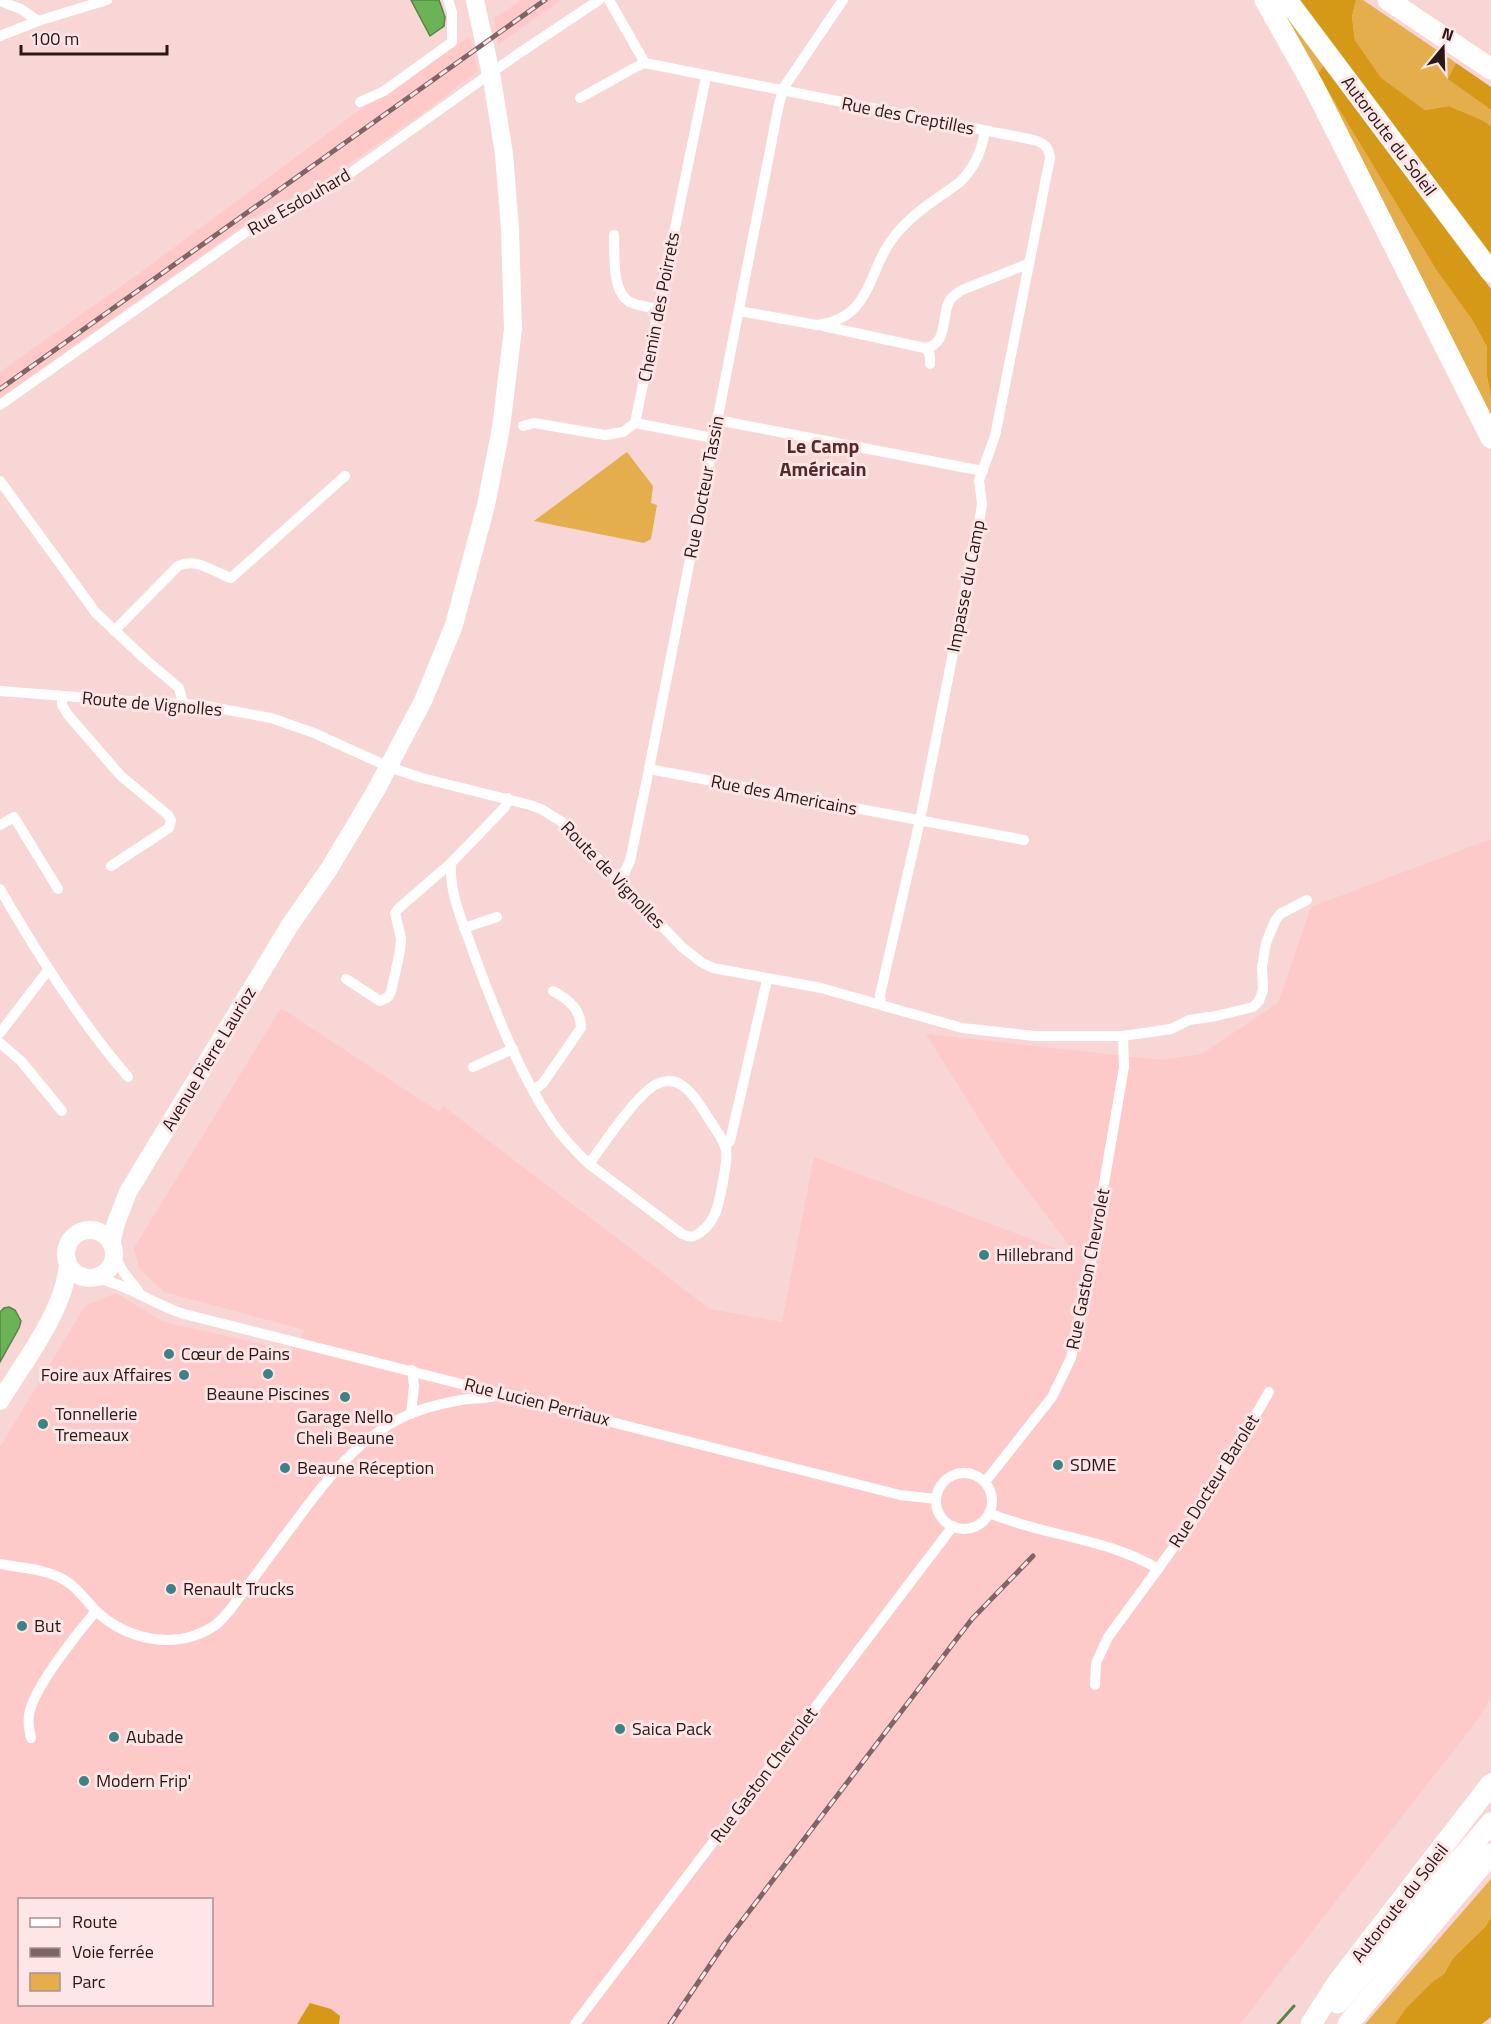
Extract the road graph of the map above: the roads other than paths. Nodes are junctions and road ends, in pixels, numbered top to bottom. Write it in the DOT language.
graph roads {
  1 [pos="107,0"];
  2 [pos="448,0"];
  3 [pos="474,0"];
  4 [pos="599,0"];
  5 [pos="609,0"];
  6 [pos="843,0"];
  7 [pos="1266,0"];
  8 [pos="1287,0"];
  9 [pos="1388,0"];
  10 [pos="0,1"];
  11 [pos="23,5"];
  12 [pos="38,21"];
  13 [pos="0,36"];
  14 [pos="645,63"];
  15 [pos="1491,69"];
  16 [pos="706,77"];
  17 [pos="783,91"];
  18 [pos="580,98"];
  19 [pos="360,102"];
  20 [pos="985,131"];
  21 [pos="1034,140"];
  22 [pos="614,235"];
  23 [pos="1028,264"];
  24 [pos="1491,272"];
  25 [pos="658,309"];
  26 [pos="739,311"];
  27 [pos="817,325"];
  28 [pos="925,348"];
  29 [pos="930,364"];
  30 [pos="0,405"];
  31 [pos="717,420"];
  32 [pos="635,423"];
  33 [pos="523,426"];
  34 [pos="713,438"];
  35 [pos="1491,438"];
  36 [pos="983,471"];
  37 [pos="345,476"];
  38 [pos="0,481"];
  39 [pos="114,631"];
  40 [pos="0,691"];
  41 [pos="62,696"];
  42 [pos="183,703"];
  43 [pos="384,765"];
  44 [pos="649,769"];
  45 [pos="508,798"];
  46 [pos="920,820"];
  47 [pos="0,825"];
  48 [pos="1024,840"];
  49 [pos="451,863"];
  50 [pos="111,866"];
  51 [pos="620,882"];
  52 [pos="58,889"];
  53 [pos="0,890"];
  54 [pos="1307,900"];
  55 [pos="497,917"];
  56 [pos="464,928"];
  57 [pos="49,969"];
  58 [pos="346,979"];
  59 [pos="767,980"];
  60 [pos="553,991"];
  61 [pos="881,1005"];
  62 [pos="0,1033"];
  63 [pos="1120,1036"];
  64 [pos="0,1043"];
  65 [pos="513,1049"];
  66 [pos="473,1067"];
  67 [pos="128,1077"];
  68 [pos="534,1090"];
  69 [pos="62,1111"];
  70 [pos="725,1146"];
  71 [pos="589,1164"];
  72 [pos="128,1192"];
  73 [pos="89,1230"];
  74 [pos="113,1249"];
  75 [pos="68,1263"];
  76 [pos="94,1278"];
  77 [pos="141,1294"];
  78 [pos="54,1312"];
  79 [pos="412,1370"];
  80 [pos="499,1392"];
  81 [pos="1269,1392"];
  82 [pos="0,1401"];
  83 [pos="411,1414"];
  84 [pos="985,1482"];
  85 [pos="936,1499"];
  86 [pos="989,1513"];
  87 [pos="953,1526"];
  88 [pos="0,1564"];
  89 [pos="1158,1569"];
  90 [pos="96,1611"];
  91 [pos="1095,1685"];
  92 [pos="31,1738"];
  93 [pos="1491,1784"];
  94 [pos="1491,1823"];
  95 [pos="1491,1854"];
  96 [pos="575,2024"];
  97 [pos="1311,2024"];
  98 [pos="1317,2024"];
  99 [pos="1348,2024"];
  1 -- 12 [label="street"];
  2 -- 19 [label="street"];
  3 -- 43 [label="main road, Avenue Pierre Laurioz"];
  4 -- 30 [label="street, Rue Esdouhard"];
  5 -- 14 [label="street"];
  6 -- 17 [label="street, Rue Docteur Tassin"];
  7 -- 35 [label="highway"];
  8 -- 24 [label="highway, Autoroute du Soleil"];
  9 -- 15 [label="highway"];
  10 -- 11 [label="street"];
  11 -- 12 [label="street"];
  12 -- 13 [label="street"];
  14 -- 16 [label="street"];
  14 -- 18 [label="street"];
  16 -- 17 [label="street"];
  16 -- 25 [label="street, Chemin des Poirrets"];
  17 -- 20 [label="street, Rue des Creptilles"];
  17 -- 26 [label="street, Rue Docteur Tassin"];
  20 -- 21 [label="street, Rue des Creptilles"];
  20 -- 27 [label="street"];
  21 -- 23 [label="street, Impasse du Camp"];
  22 -- 25 [label="street"];
  23 -- 28 [label="street"];
  23 -- 36 [label="street, Impasse du Camp"];
  25 -- 32 [label="street, Chemin des Poirrets"];
  26 -- 27 [label="street"];
  26 -- 31 [label="street, Rue Docteur Tassin"];
  27 -- 28 [label="street"];
  28 -- 29 [label="street"];
  31 -- 34 [label="street, Rue Docteur Tassin"];
  31 -- 36 [label="street"];
  32 -- 33 [label="street"];
  32 -- 34 [label="street"];
  34 -- 44 [label="street, Rue Docteur Tassin"];
  36 -- 46 [label="street, Impasse du Camp"];
  37 -- 39 [label="street"];
  38 -- 39 [label="street"];
  39 -- 42 [label="street"];
  40 -- 41 [label="street, Route de Vignolles"];
  41 -- 42 [label="street, Route de Vignolles"];
  41 -- 50 [label="street"];
  42 -- 43 [label="street, Route de Vignolles"];
  43 -- 45 [label="street, Route de Vignolles"];
  43 -- 72 [label="main road, Avenue Pierre Laurioz"];
  44 -- 46 [label="street, Rue des Americains"];
  44 -- 51 [label="street, Rue Docteur Tassin"];
  45 -- 49 [label="street"];
  45 -- 51 [label="street, Route de Vignolles"];
  46 -- 48 [label="street, Rue des Americains"];
  46 -- 61 [label="street, Impasse du Camp"];
  47 -- 52 [label="street"];
  49 -- 56 [label="street"];
  49 -- 58 [label="street"];
  51 -- 59 [label="street, Route de Vignolles"];
  53 -- 57 [label="street"];
  54 -- 63 [label="street, Route de Vignolles"];
  55 -- 56 [label="street"];
  56 -- 65 [label="street"];
  57 -- 62 [label="street"];
  57 -- 67 [label="street"];
  59 -- 61 [label="street, Route de Vignolles"];
  59 -- 70 [label="street"];
  60 -- 68 [label="street"];
  61 -- 63 [label="street, Route de Vignolles"];
  63 -- 84 [label="street, Rue Gaston Chevrolet"];
  64 -- 69 [label="street"];
  65 -- 66 [label="street"];
  65 -- 68 [label="street"];
  68 -- 71 [label="street"];
  70 -- 71 [label="street"];
  70 -- 71 [label="street"];
  72 -- 73 [label="main road, Avenue Pierre Laurioz"];
  72 -- 74 [label="main road, Avenue Pierre Laurioz"];
  73 -- 74 [label="main road"];
  73 -- 75 [label="main road"];
  74 -- 76 [label="main road"];
  74 -- 77 [label="street, Rue Lucien Perriaux"];
  75 -- 76 [label="main road"];
  75 -- 78 [label="main road"];
  76 -- 77 [label="street, Rue Lucien Perriaux"];
  76 -- 78 [label="main road"];
  77 -- 79 [label="street, Rue Lucien Perriaux"];
  78 -- 82 [label="main road"];
  79 -- 80 [label="street, Rue Lucien Perriaux"];
  79 -- 83 [label="street"];
  80 -- 83 [label="street"];
  80 -- 85 [label="street, Rue Lucien Perriaux"];
  81 -- 89 [label="street, Rue Docteur Barolet"];
  83 -- 90 [label="street"];
  84 -- 85 [label="street"];
  84 -- 86 [label="street"];
  85 -- 87 [label="street"];
  86 -- 87 [label="street"];
  86 -- 89 [label="street"];
  87 -- 96 [label="street, Rue Gaston Chevrolet"];
  88 -- 90 [label="street"];
  89 -- 91 [label="street, Rue Docteur Barolet"];
  90 -- 92 [label="street"];
  93 -- 97 [label="highway, Autoroute du Soleil"];
  94 -- 98 [label="highway"];
  95 -- 99 [label="highway"];
}
